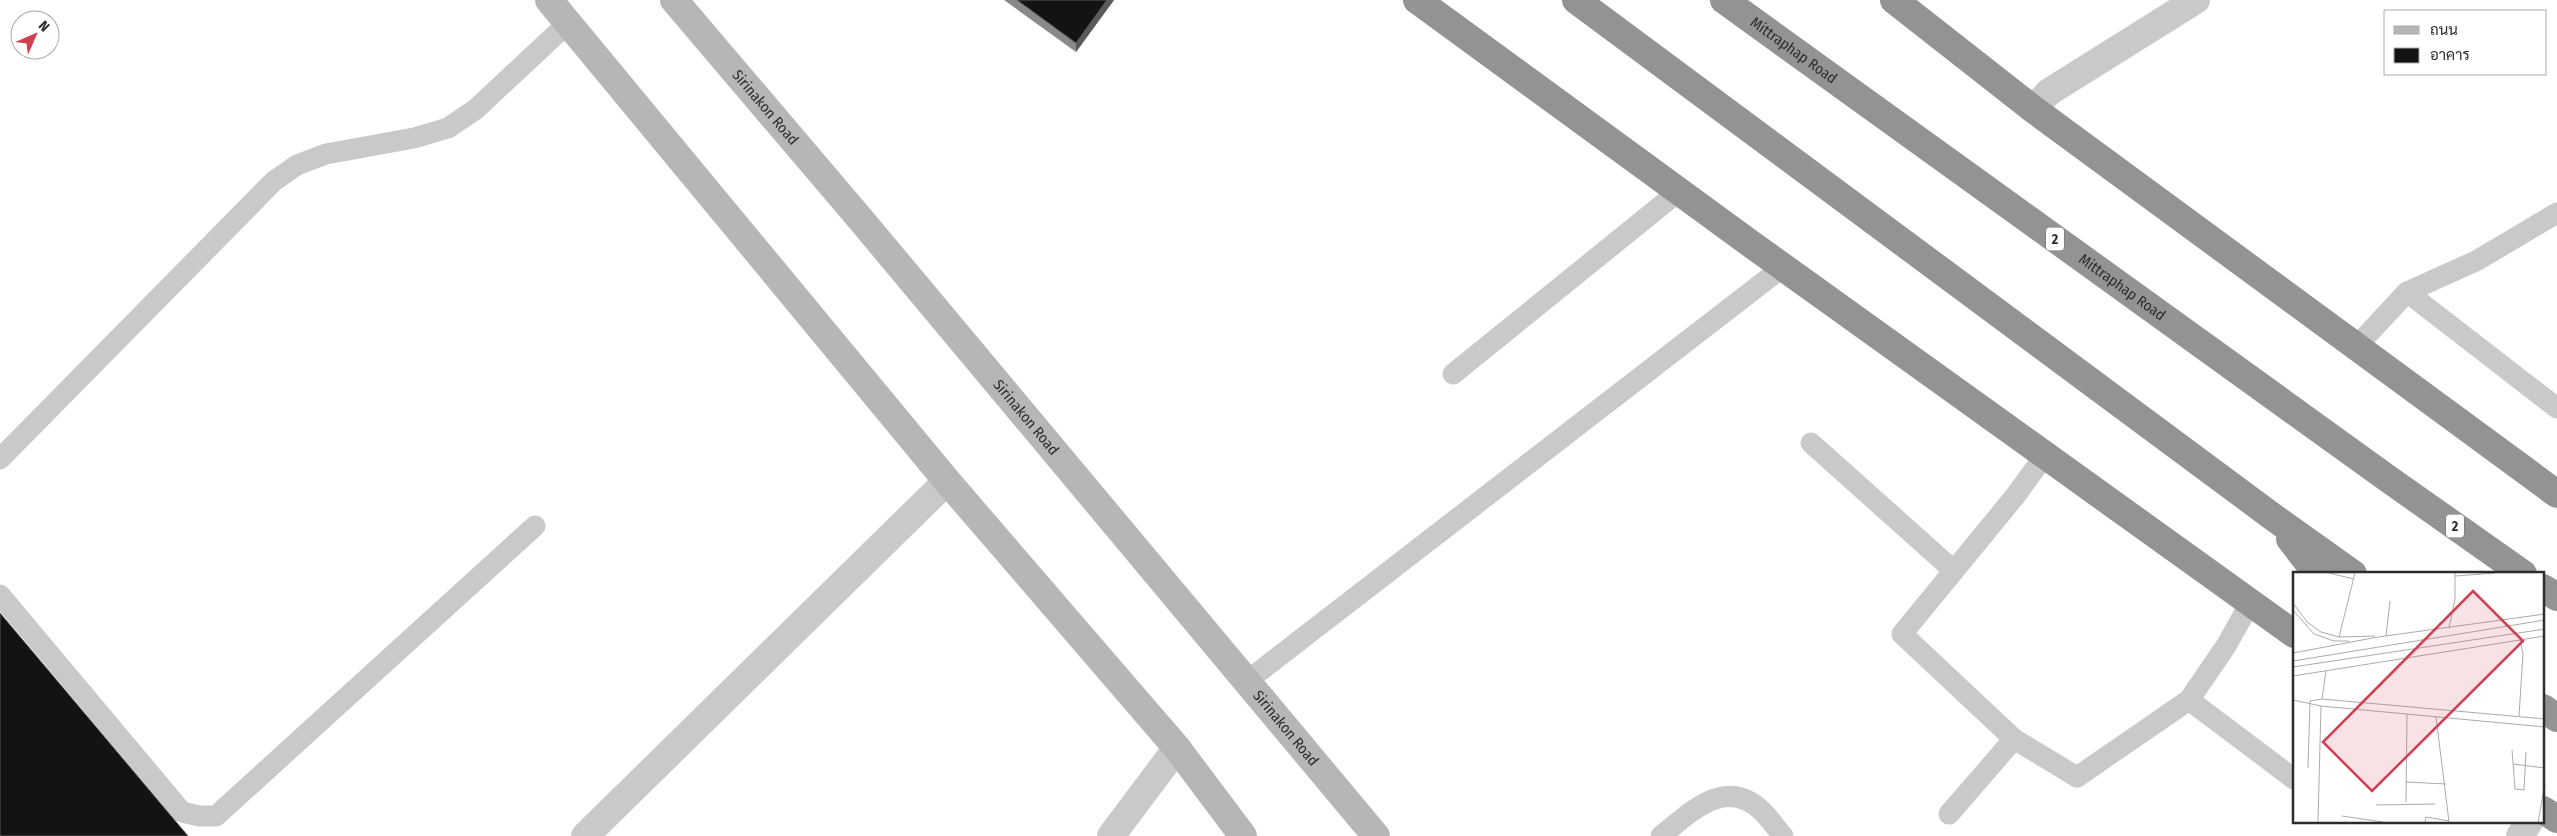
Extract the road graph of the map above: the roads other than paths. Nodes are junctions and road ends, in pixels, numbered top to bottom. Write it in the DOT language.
graph roads {
  1 [pos="550,0"];
  2 [pos="674,0"];
  3 [pos="1417,0"];
  4 [pos="1576,0"];
  5 [pos="1724,0"];
  6 [pos="1894,0"];
  7 [pos="2196,0"];
  8 [pos="568,23"];
  9 [pos="2033,109"];
  10 [pos="1678,192"];
  11 [pos="2557,214"];
  12 [pos="1784,268"];
  13 [pos="2407,292"];
  14 [pos="2356,347"];
  15 [pos="1453,374"];
  16 [pos="2557,408"];
  17 [pos="1811,443"];
  18 [pos="2045,455"];
  19 [pos="0,459"];
  20 [pos="947,481"];
  21 [pos="2557,494"];
  22 [pos="2273,517"];
  23 [pos="535,526"];
  24 [pos="1953,570"];
  25 [pos="2315,572"];
  26 [pos="2350,572"];
  27 [pos="2520,572"];
  28 [pos="2544,589"];
  29 [pos="0,595"];
  30 [pos="2557,597"];
  31 [pos="2250,603"];
  32 [pos="2293,633"];
  33 [pos="1246,681"];
  34 [pos="2189,700"];
  35 [pos="2544,709"];
  36 [pos="2557,718"];
  37 [pos="2014,740"];
  38 [pos="1177,748"];
  39 [pos="2293,778"];
  40 [pos="2544,811"];
  41 [pos="1949,814"];
  42 [pos="2557,819"];
  43 [pos="2528,824"];
  44 [pos="1684,829"];
  45 [pos="585,836"];
  46 [pos="1111,836"];
  47 [pos="1243,836"];
  48 [pos="1376,836"];
  49 [pos="1661,836"];
  50 [pos="1783,836"];
  51 [pos="2520,836"];
  1 -- 8 [label="street"];
  2 -- 33 [label="street, Sirinakon Road"];
  3 -- 10 [label="highway"];
  4 -- 22 [label="highway"];
  5 -- 27 [label="highway, Mittraphap Road / 2"];
  6 -- 9 [label="highway"];
  7 -- 9 [label="street"];
  8 -- 19 [label="lane"];
  8 -- 20 [label="street"];
  9 -- 14 [label="highway"];
  10 -- 12 [label="highway"];
  10 -- 15 [label="lane"];
  11 -- 13 [label="lane"];
  12 -- 18 [label="highway"];
  12 -- 33 [label="lane"];
  13 -- 14 [label="lane"];
  13 -- 16 [label="lane"];
  14 -- 21 [label="highway"];
  17 -- 24 [label="lane"];
  18 -- 24 [label="lane"];
  18 -- 31 [label="highway"];
  20 -- 38 [label="street"];
  20 -- 45 [label="street"];
  22 -- 25 [label="highway"];
  22 -- 26 [label="highway"];
  23 -- 29 [label="lane"];
  24 -- 37 [label="lane"];
  28 -- 30 [label="highway"];
  31 -- 32 [label="highway"];
  31 -- 34 [label="lane"];
  33 -- 48 [label="street, Sirinakon Road"];
  34 -- 37 [label="lane"];
  34 -- 39 [label="lane"];
  35 -- 36 [label="highway"];
  37 -- 41 [label="lane"];
  38 -- 46 [label="street"];
  38 -- 47 [label="street"];
  40 -- 42 [label="highway"];
  43 -- 51 [label="street"];
  44 -- 49 [label="lane"];
  44 -- 50 [label="lane"];
}
